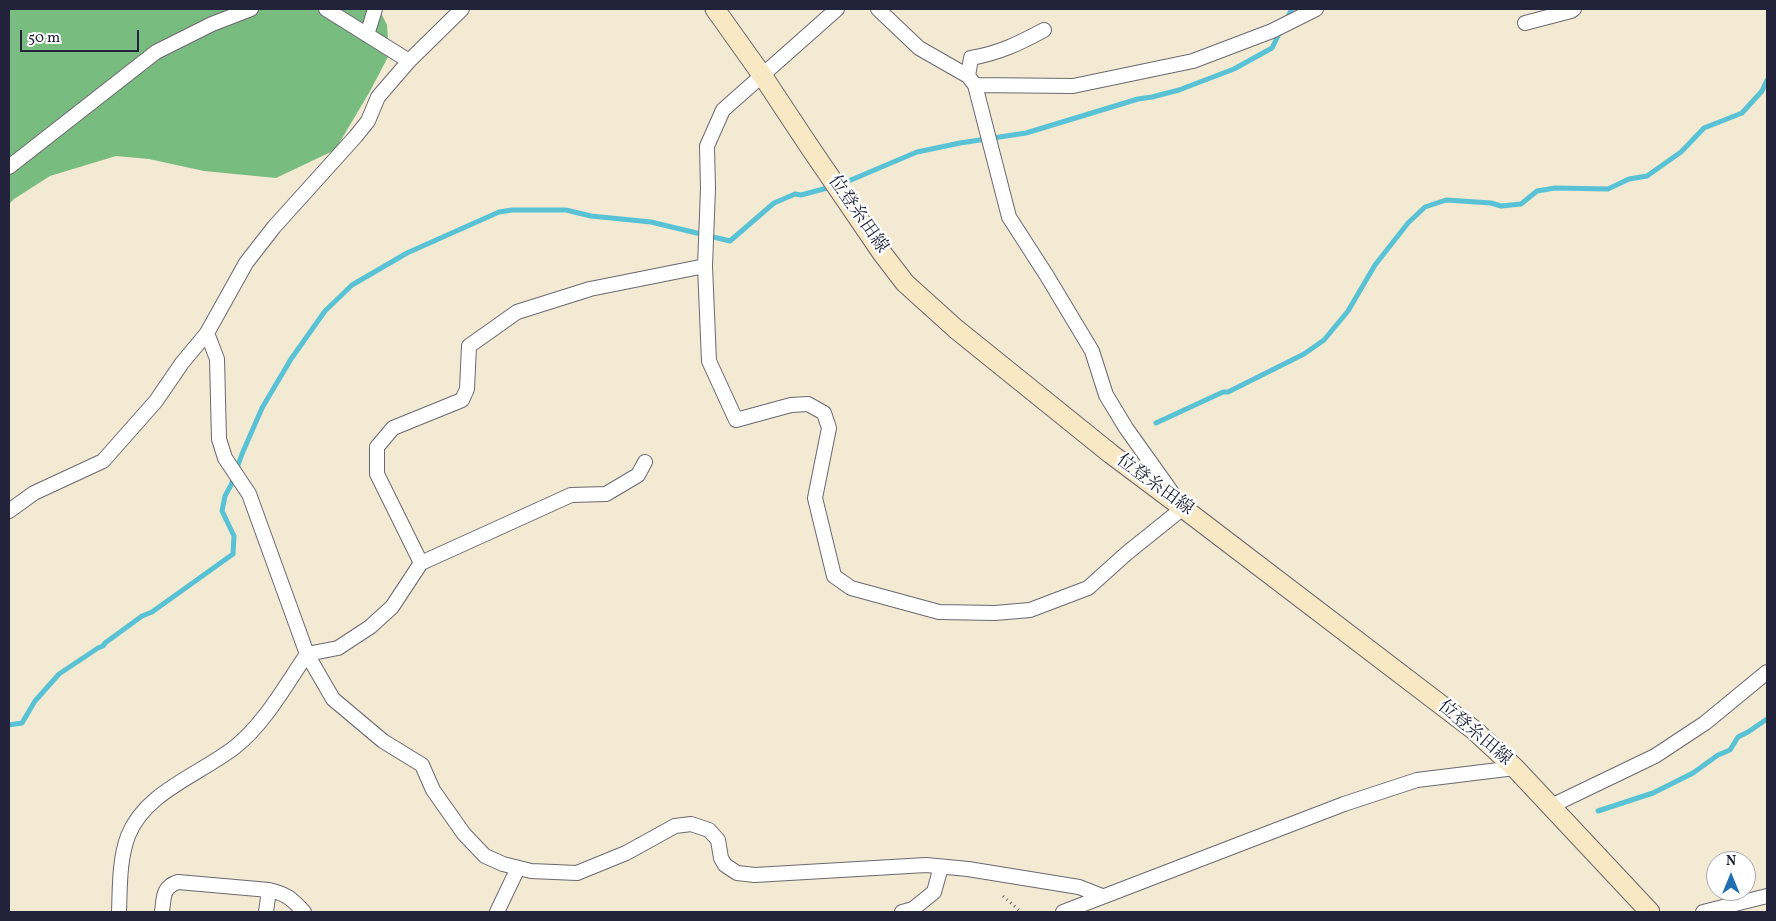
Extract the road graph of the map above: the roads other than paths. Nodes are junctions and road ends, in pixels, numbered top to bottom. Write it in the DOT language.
graph roads {
  1 [pos="251,9"];
  2 [pos="326,9"];
  3 [pos="375,9"];
  4 [pos="462,9"];
  5 [pos="715,9"];
  6 [pos="836,9"];
  7 [pos="878,9"];
  8 [pos="1316,9"];
  9 [pos="1574,9"];
  10 [pos="1525,23"];
  11 [pos="1044,30"];
  12 [pos="367,35"];
  13 [pos="409,61"];
  14 [pos="762,75"];
  15 [pos="972,80"];
  16 [pos="9,167"];
  17 [pos="705,266"];
  18 [pos="207,333"];
  19 [pos="645,462"];
  20 [pos="1183,508"];
  21 [pos="9,511"];
  22 [pos="421,563"];
  23 [pos="308,654"];
  24 [pos="1767,672"];
  25 [pos="1515,768"];
  26 [pos="1551,806"];
  27 [pos="941,866"];
  28 [pos="518,868"];
  29 [pos="270,890"];
  30 [pos="1102,896"];
  31 [pos="1767,896"];
  32 [pos="119,912"];
  33 [pos="162,912"];
  34 [pos="266,912"];
  35 [pos="304,912"];
  36 [pos="497,912"];
  37 [pos="902,912"];
  38 [pos="1063,912"];
  39 [pos="1650,912"];
  40 [pos="1703,912"];
  1 -- 16 [label="street"];
  2 -- 12 [label="street"];
  3 -- 12 [label="street"];
  4 -- 13 [label="street"];
  5 -- 14 [label="main road, 位登糸田線"];
  6 -- 14 [label="street"];
  7 -- 15 [label="street"];
  8 -- 15 [label="street"];
  9 -- 10 [label="street"];
  11 -- 15 [label="street"];
  12 -- 13 [label="street"];
  13 -- 18 [label="street"];
  14 -- 17 [label="street"];
  14 -- 20 [label="main road, 位登糸田線"];
  15 -- 20 [label="street"];
  17 -- 20 [label="street"];
  17 -- 22 [label="street"];
  18 -- 21 [label="street"];
  18 -- 23 [label="street"];
  19 -- 22 [label="street"];
  20 -- 25 [label="main road, 位登糸田線"];
  22 -- 23 [label="street"];
  23 -- 28 [label="street"];
  23 -- 32 [label="street"];
  24 -- 26 [label="street"];
  25 -- 26 [label="main road, 位登糸田線"];
  25 -- 30 [label="street"];
  26 -- 39 [label="main road, 位登糸田線"];
  27 -- 28 [label="street"];
  27 -- 30 [label="street"];
  27 -- 37 [label="street"];
  28 -- 36 [label="street"];
  29 -- 33 [label="street"];
  29 -- 34 [label="street"];
  29 -- 35 [label="street"];
  30 -- 38 [label="street"];
  31 -- 40 [label="street"];
}
